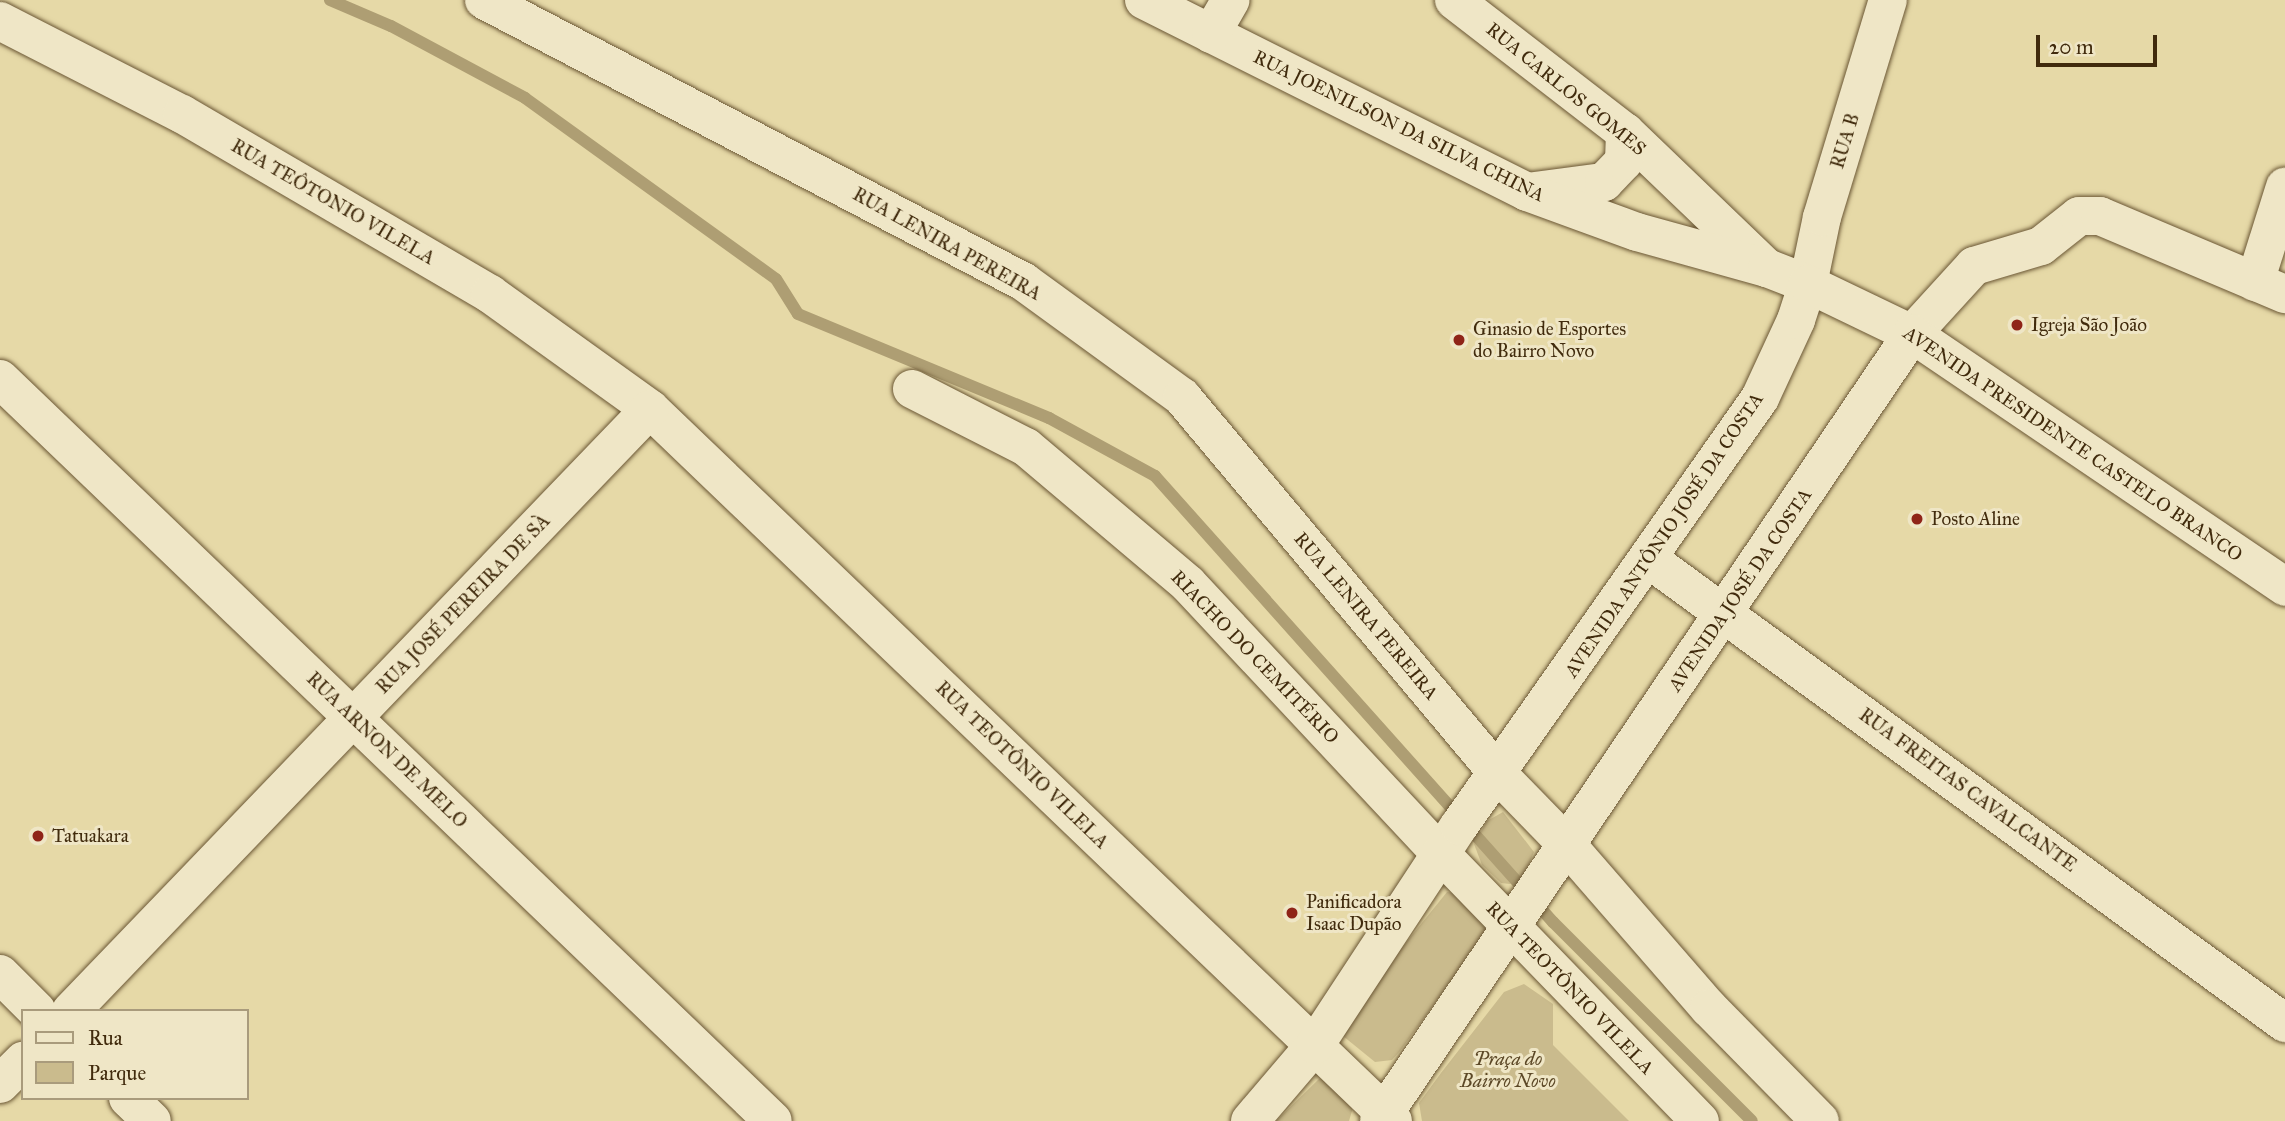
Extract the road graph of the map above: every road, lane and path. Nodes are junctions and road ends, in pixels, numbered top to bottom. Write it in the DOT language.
graph roads {
  1 [pos="484,0"];
  2 [pos="1144,0"];
  3 [pos="1231,0"];
  4 [pos="1454,0"];
  5 [pos="1888,0"];
  6 [pos="0,21"];
  7 [pos="1211,33"];
  8 [pos="1625,132"];
  9 [pos="2285,187"];
  10 [pos="1527,192"];
  11 [pos="1767,268"];
  12 [pos="1808,284"];
  13 [pos="2270,288"];
  14 [pos="1858,306"];
  15 [pos="1912,334"];
  16 [pos="0,379"];
  17 [pos="912,389"];
  18 [pos="650,409"];
  19 [pos="1650,560"];
  20 [pos="2285,587"];
  21 [pos="1724,613"];
  22 [pos="353,718"];
  23 [pos="1492,784"];
  24 [pos="1450,840"];
  25 [pos="1562,854"];
  26 [pos="1520,917"];
  27 [pos="0,974"];
  28 [pos="35,1009"];
  29 [pos="73,1009"];
  30 [pos="2285,1023"];
  31 [pos="1315,1045"];
  32 [pos="21,1063"];
  33 [pos="0,1084"];
  34 [pos="130,1100"];
  35 [pos="1386,1119"];
  36 [pos="152,1121"];
  37 [pos="773,1121"];
  38 [pos="1250,1121"];
  39 [pos="1700,1121"];
  40 [pos="1820,1121"];
  1 -- 23 [label="street, RUA LENIRA PEREIRA"];
  2 -- 7 [label="street, RUA JOENILSON DA SILVA CHINA"];
  3 -- 7 [label="street"];
  4 -- 8 [label="street, RUA CARLOS GOMES"];
  5 -- 12 [label="street, RUA B"];
  6 -- 18 [label="street, RUA TEÔTONIO VILELA"];
  7 -- 10 [label="street, RUA JOENILSON DA SILVA CHINA"];
  8 -- 10 [label="street"];
  8 -- 11 [label="street, RUA CARLOS GOMES"];
  9 -- 13 [label="street"];
  10 -- 11 [label="street, RUA JOENILSON DA SILVA CHINA"];
  11 -- 12 [label="street, RUA JOENILSON DA SILVA CHINA"];
  12 -- 14 [label="street, RUA JOENILSON DA SILVA CHINA"];
  12 -- 19 [label="street, AVENIDA ANTÔNIO JOSÉ DA COSTA"];
  13 -- 15 [label="street, AVENIDA JOSÉ DA COSTA"];
  14 -- 15 [label="street, AVENIDA PRESIDENTE CASTELO BRANCO"];
  15 -- 20 [label="street, AVENIDA PRESIDENTE CASTELO BRANCO"];
  15 -- 21 [label="street, AVENIDA JOSÉ DA COSTA"];
  16 -- 22 [label="street, RUA ARNON DE MELO"];
  17 -- 24 [label="street, RIACHO DO CEMITÉRIO"];
  18 -- 22 [label="street, RUA JOSÉ PEREIRA DE SÀ"];
  18 -- 31 [label="street, RUA TEOTÔNIO VILELA"];
  19 -- 21 [label="street, RUA FREITAS CAVALCANTE"];
  19 -- 23 [label="street, AVENIDA ANTÔNIO JOSÉ DA COSTA"];
  21 -- 25 [label="street, AVENIDA JOSÉ DA COSTA"];
  21 -- 30 [label="street, RUA FREITAS CAVALCANTE"];
  22 -- 29 [label="street, RUA JOSÉ PEREIRA DE SÀ"];
  22 -- 37 [label="street, RUA ARNON DE MELO"];
  23 -- 24 [label="street, AVENIDA ANTÔNIO JOSÉ DA COSTA"];
  23 -- 25 [label="street, RUA LENIRA PEREIRA"];
  24 -- 26 [label="street, RUA TEOTÔNIO VILELA"];
  24 -- 31 [label="street, AVENIDA ANTÔNIO JOSÉ DA COSTA"];
  25 -- 26 [label="street"];
  25 -- 40 [label="street, RUA LENIRA PEREIRA"];
  26 -- 35 [label="street"];
  26 -- 39 [label="street, RUA TEOTÔNIO VILELA"];
  27 -- 28 [label="street"];
  31 -- 35 [label="street, RUA TEOTÔNIO VILELA"];
  31 -- 38 [label="street, AVENIDA ANTÔNIO JOSÉ DA COSTA"];
  32 -- 33 [label="street"];
  34 -- 36 [label="street"];
}
